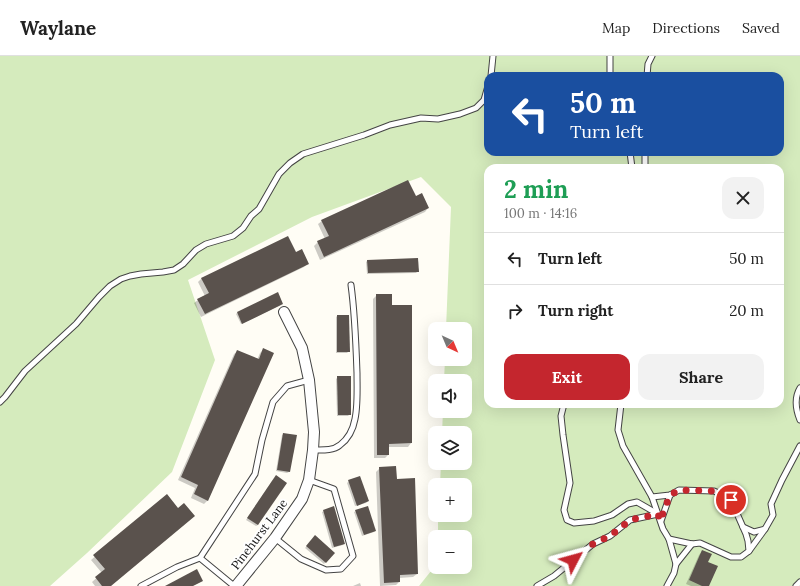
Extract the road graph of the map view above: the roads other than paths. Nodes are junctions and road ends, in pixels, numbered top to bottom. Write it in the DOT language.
graph roads {
  1 [pos="493,56"];
  2 [pos="610,56"];
  3 [pos="652,56"];
  4 [pos="491,72"];
  5 [pos="610,72"];
  6 [pos="647,72"];
  7 [pos="484,100"];
  8 [pos="351,285"];
  9 [pos="284,312"];
  10 [pos="309,380"];
  11 [pos="800,388"];
  12 [pos="0,402"];
  13 [pos="563,408"];
  14 [pos="621,408"];
  15 [pos="800,420"];
  16 [pos="800,446"];
  17 [pos="313,450"];
  18 [pos="309,480"];
  19 [pos="670,495"];
  20 [pos="652,497"];
  21 [pos="658,514"];
  22 [pos="660,521"];
  23 [pos="743,528"];
  24 [pos="765,529"];
  25 [pos="275,538"];
  26 [pos="669,539"];
  27 [pos="692,544"];
  28 [pos="749,551"];
  29 [pos="200,558"];
  30 [pos="676,564"];
  31 [pos="800,582"];
  32 [pos="141,586"];
  33 [pos="235,586"];
  34 [pos="537,586"];
  35 [pos="667,586"];
  36 [pos="796,586"];
  1 -- 4 [label="lane"];
  2 -- 5 [label="lane"];
  3 -- 6 [label="lane"];
  7 -- 12 [label="lane"];
  8 -- 17 [label="lane"];
  9 -- 10 [label="street, Pinehurst Lane"];
  10 -- 17 [label="street, Pinehurst Lane"];
  10 -- 29 [label="lane"];
  11 -- 15 [label="lane"];
  13 -- 21 [label="lane"];
  14 -- 20 [label="lane"];
  16 -- 24 [label="lane"];
  17 -- 18 [label="street, Pinehurst Lane"];
  18 -- 25 [label="street, Pinehurst Lane"];
  18 -- 25 [label="lane"];
  19 -- 20 [label="lane"];
  19 -- 22 [label="lane"];
  19 -- 23 [label="lane"];
  20 -- 21 [label="lane"];
  21 -- 22 [label="lane"];
  21 -- 34 [label="lane"];
  22 -- 26 [label="lane"];
  23 -- 24 [label="lane"];
  23 -- 28 [label="lane"];
  24 -- 28 [label="lane"];
  25 -- 33 [label="street, Pinehurst Lane"];
  26 -- 27 [label="lane"];
  26 -- 30 [label="lane"];
  27 -- 28 [label="lane"];
  27 -- 30 [label="lane"];
  29 -- 32 [label="lane"];
  29 -- 33 [label="lane"];
  30 -- 35 [label="lane"];
  31 -- 36 [label="lane"];
}
